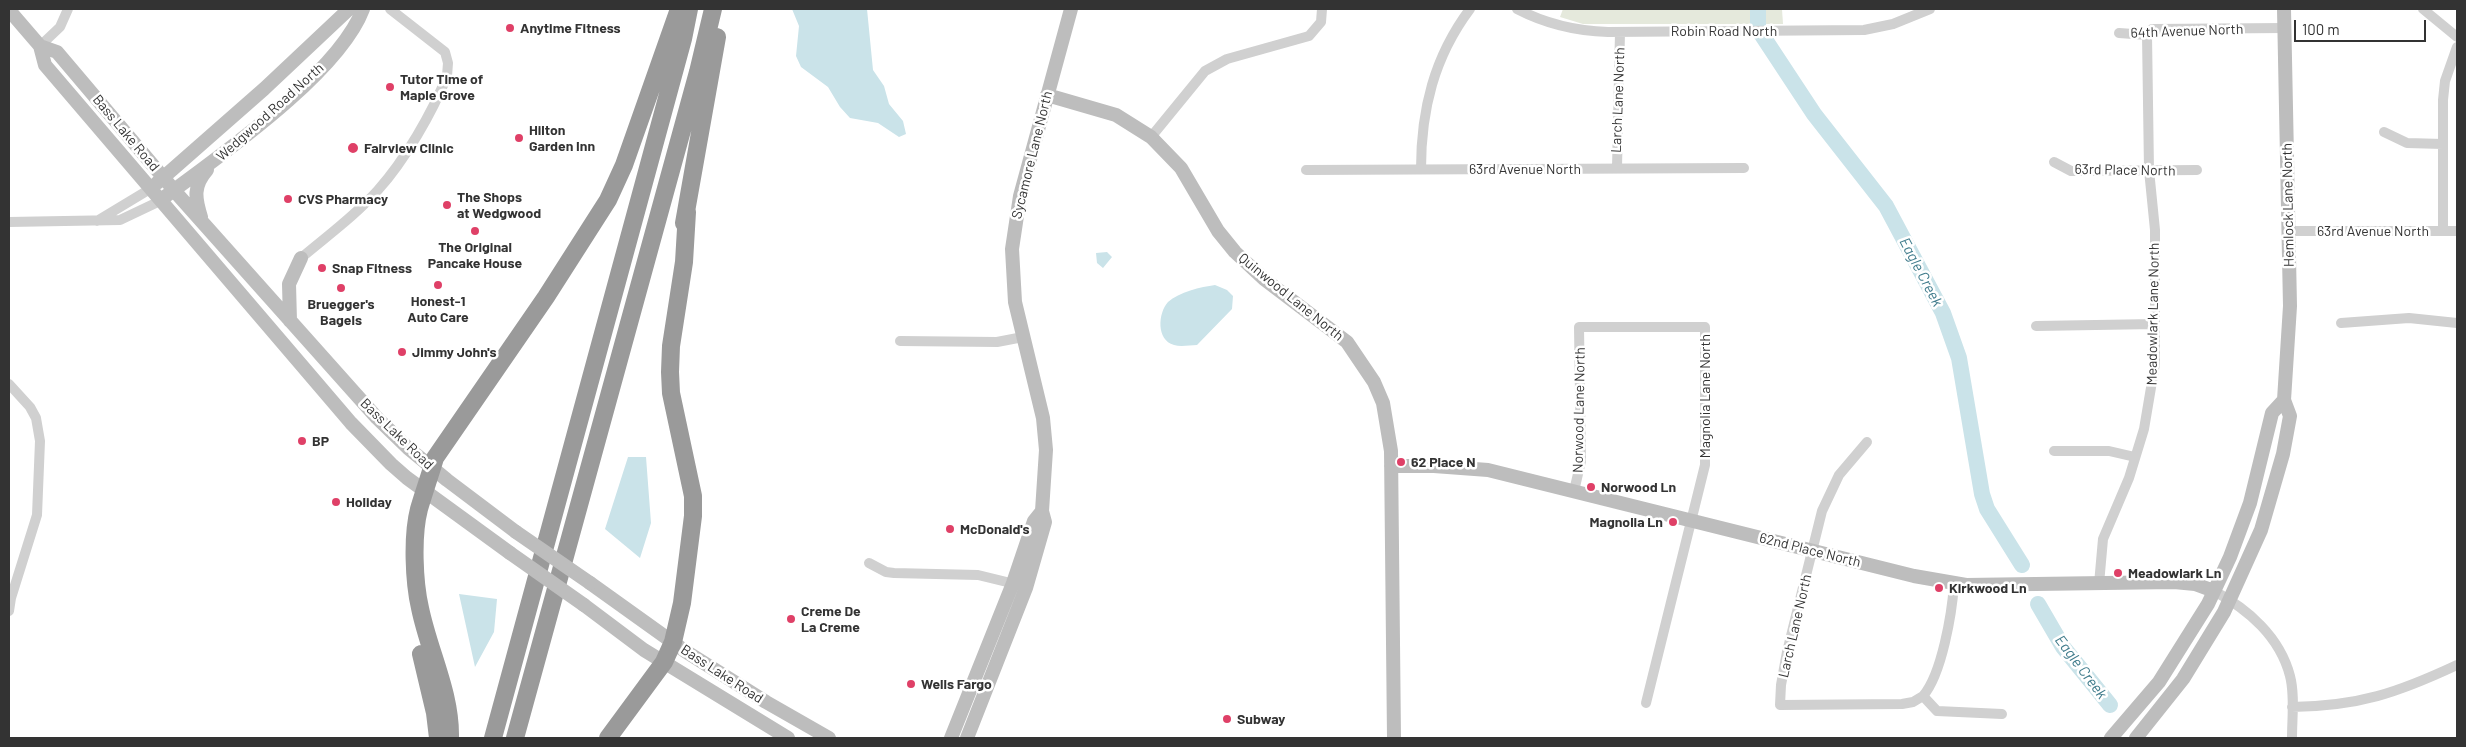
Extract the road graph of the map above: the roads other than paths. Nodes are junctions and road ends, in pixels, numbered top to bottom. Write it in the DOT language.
graph roads {
  1 [pos="68,9"];
  2 [pos="349,9"];
  3 [pos="363,9"];
  4 [pos="390,9"];
  5 [pos="679,9"];
  6 [pos="689,9"];
  7 [pos="713,9"];
  8 [pos="722,9"];
  9 [pos="1070,9"];
  10 [pos="1322,9"];
  11 [pos="1470,9"];
  12 [pos="1518,9"];
  13 [pos="1930,9"];
  14 [pos="2284,9"];
  15 [pos="2423,9"];
  16 [pos="9,10"];
  17 [pos="2285,28"];
  18 [pos="1620,32"];
  19 [pos="2119,33"];
  20 [pos="2148,36"];
  21 [pos="2457,37"];
  22 [pos="40,46"];
  23 [pos="2457,47"];
  24 [pos="1047,94"];
  25 [pos="2384,132"];
  26 [pos="1152,137"];
  27 [pos="2443,144"];
  28 [pos="216,160"];
  29 [pos="2054,162"];
  30 [pos="1616,168"];
  31 [pos="1744,168"];
  32 [pos="1421,169"];
  33 [pos="1306,170"];
  34 [pos="2149,170"];
  35 [pos="2197,170"];
  36 [pos="164,178"];
  37 [pos="150,189"];
  38 [pos="174,190"];
  39 [pos="160,201"];
  40 [pos="97,220"];
  41 [pos="9,222"];
  42 [pos="202,222"];
  43 [pos="2289,231"];
  44 [pos="2443,231"];
  45 [pos="2457,231"];
  46 [pos="301,258"];
  47 [pos="290,321"];
  48 [pos="2340,322"];
  49 [pos="2457,322"];
  50 [pos="2155,324"];
  51 [pos="2036,326"];
  52 [pos="1580,327"];
  53 [pos="1023,337"];
  54 [pos="900,341"];
  55 [pos="9,384"];
  56 [pos="2284,400"];
  57 [pos="1867,442"];
  58 [pos="2054,451"];
  59 [pos="2136,457"];
  60 [pos="1392,466"];
  61 [pos="432,468"];
  62 [pos="426,491"];
  63 [pos="1574,491"];
  64 [pos="1691,520"];
  65 [pos="1812,551"];
  66 [pos="869,563"];
  67 [pos="1954,584"];
  68 [pos="2099,584"];
  69 [pos="1020,585"];
  70 [pos="2214,591"];
  71 [pos="2231,599"];
  72 [pos="420,608"];
  73 [pos="9,612"];
  74 [pos="673,642"];
  75 [pos="664,662"];
  76 [pos="2457,665"];
  77 [pos="1922,696"];
  78 [pos="1646,702"];
  79 [pos="2292,707"];
  80 [pos="2002,714"];
  81 [pos="438,738"];
  82 [pos="450,738"];
  83 [pos="493,738"];
  84 [pos="515,738"];
  85 [pos="608,738"];
  86 [pos="788,738"];
  87 [pos="829,738"];
  88 [pos="951,738"];
  89 [pos="967,738"];
  90 [pos="1394,738"];
  91 [pos="2111,738"];
  92 [pos="2136,738"];
  93 [pos="2292,738"];
  1 -- 22 [label="street"];
  2 -- 36 [label="main road, Wedgwood Road North"];
  3 -- 28 [label="main road, Wedgwood Road North"];
  4 -- 46 [label="street"];
  5 -- 61 [label="highway"];
  6 -- 83 [label="highway"];
  7 -- 84 [label="highway"];
  8 -- 74 [label="highway"];
  9 -- 24 [label="main road, Sycamore Lane North"];
  10 -- 26 [label="street"];
  11 -- 32 [label="street"];
  12 -- 18 [label="street, Robin Road North"];
  13 -- 18 [label="street, Robin Road North"];
  14 -- 17 [label="main road, Hemlock Lane North"];
  15 -- 21 [label="street"];
  16 -- 22 [label="main road, Bass Lake Road"];
  17 -- 20 [label="street, 64th Avenue North"];
  17 -- 43 [label="main road, Hemlock Lane North"];
  18 -- 30 [label="street, Larch Lane North"];
  19 -- 20 [label="street, 64th Avenue North"];
  20 -- 34 [label="street, Meadowlark Lane North"];
  22 -- 36 [label="main road, Bass Lake Road"];
  22 -- 37 [label="main road, Bass Lake Road"];
  23 -- 27 [label="street"];
  24 -- 26 [label="main road, Quinwood Lane North"];
  24 -- 53 [label="main road, Sycamore Lane North"];
  25 -- 27 [label="street"];
  26 -- 60 [label="main road, Quinwood Lane North"];
  27 -- 44 [label="street"];
  28 -- 38 [label="main road, Wedgwood Road North"];
  28 -- 42 [label="main road"];
  29 -- 34 [label="street, 63rd Place North"];
  30 -- 31 [label="street, 63rd Avenue North"];
  30 -- 32 [label="street, 63rd Avenue North"];
  32 -- 33 [label="street, 63rd Avenue North"];
  34 -- 35 [label="street, 63rd Place North"];
  34 -- 50 [label="street, Meadowlark Lane North"];
  36 -- 37 [label="main road, Wedgwood Road North"];
  36 -- 38 [label="main road, Bass Lake Road"];
  37 -- 39 [label="main road, Bass Lake Road"];
  37 -- 40 [label="street"];
  38 -- 39 [label="main road, Wedgwood Road North"];
  38 -- 42 [label="main road, Bass Lake Road"];
  39 -- 40 [label="street"];
  39 -- 62 [label="main road, Bass Lake Road"];
  40 -- 41 [label="street"];
  42 -- 47 [label="main road, Bass Lake Road"];
  43 -- 44 [label="street, 63rd Avenue North"];
  43 -- 56 [label="main road, Hemlock Lane North"];
  44 -- 45 [label="street, 63rd Avenue North"];
  46 -- 47 [label="main road"];
  47 -- 61 [label="main road, Bass Lake Road"];
  48 -- 49 [label="street"];
  50 -- 51 [label="street"];
  50 -- 59 [label="street, Meadowlark Lane North"];
  52 -- 63 [label="street, Norwood Lane North"];
  52 -- 64 [label="street, Magnolia Lane North"];
  53 -- 54 [label="street"];
  53 -- 69 [label="main road, Sycamore Lane North"];
  55 -- 73 [label="street"];
  56 -- 70 [label="main road, Hemlock Lane North"];
  56 -- 71 [label="main road, Hemlock Lane North"];
  57 -- 65 [label="street, Larch Lane North"];
  58 -- 59 [label="street"];
  59 -- 68 [label="street, Meadowlark Lane North"];
  60 -- 63 [label="main road, 62nd Place North"];
  60 -- 90 [label="main road, Quinwood Lane North"];
  61 -- 62 [label="highway"];
  61 -- 74 [label="main road, Bass Lake Road, bridge"];
  62 -- 72 [label="highway"];
  62 -- 75 [label="main road, Bass Lake Road, bridge"];
  63 -- 64 [label="main road, 62nd Place North"];
  64 -- 65 [label="main road, 62nd Place North"];
  64 -- 78 [label="street, Magnolia Lane North"];
  65 -- 67 [label="main road, 62nd Place North"];
  65 -- 77 [label="street, Larch Lane North"];
  66 -- 69 [label="street"];
  67 -- 68 [label="main road, 62nd Place North"];
  67 -- 77 [label="street"];
  68 -- 70 [label="main road, 62nd Place North"];
  69 -- 88 [label="main road, Sycamore Lane North"];
  69 -- 89 [label="main road, Sycamore Lane North"];
  70 -- 71 [label="street, 62nd Place North"];
  70 -- 91 [label="main road, Hemlock Lane North"];
  71 -- 79 [label="street"];
  71 -- 92 [label="main road, Hemlock Lane North"];
  72 -- 81 [label="highway"];
  72 -- 82 [label="highway"];
  74 -- 75 [label="highway"];
  74 -- 87 [label="main road, Bass Lake Road"];
  75 -- 85 [label="highway"];
  75 -- 86 [label="main road, Bass Lake Road"];
  76 -- 79 [label="street"];
  77 -- 80 [label="street"];
  79 -- 93 [label="street"];
}
